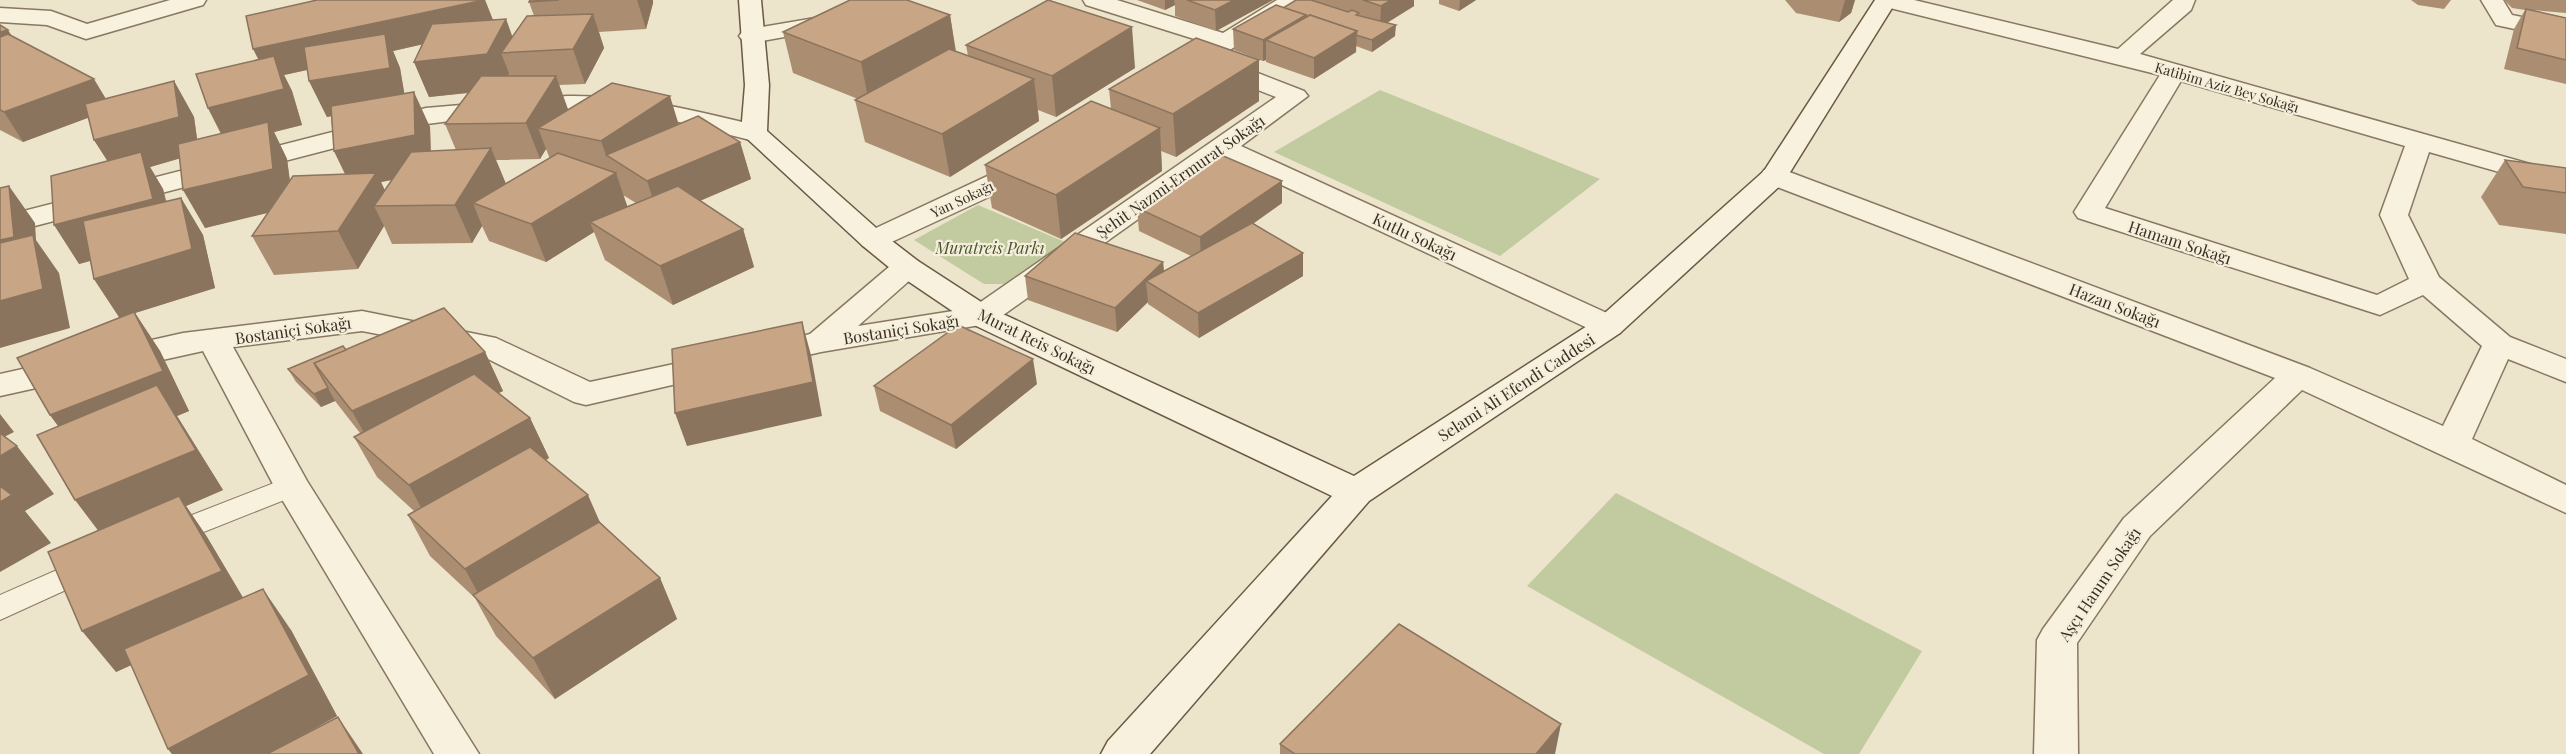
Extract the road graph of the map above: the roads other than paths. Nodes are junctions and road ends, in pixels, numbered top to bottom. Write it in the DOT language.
graph roads {
  1 [pos="12,0"];
  2 [pos="195,0"];
  3 [pos="750,0"];
  4 [pos="888,0"];
  5 [pos="1094,0"];
  6 [pos="1293,0"];
  7 [pos="1886,0"];
  8 [pos="2184,0"];
  9 [pos="2492,0"];
  10 [pos="0,6"];
  11 [pos="0,15"];
  12 [pos="2566,33"];
  13 [pos="751,36"];
  14 [pos="1224,41"];
  15 [pos="2123,57"];
  16 [pos="1199,58"];
  17 [pos="2174,73"];
  18 [pos="1160,83"];
  19 [pos="754,133"];
  20 [pos="2420,141"];
  21 [pos="1222,147"];
  22 [pos="1051,151"];
  23 [pos="1774,176"];
  24 [pos="2566,183"];
  25 [pos="0,226"];
  26 [pos="873,240"];
  27 [pos="907,267"];
  28 [pos="2426,282"];
  29 [pos="981,316"];
  30 [pos="1609,326"];
  31 [pos="214,341"];
  32 [pos="821,342"];
  33 [pos="2499,344"];
  34 [pos="2566,371"];
  35 [pos="2298,375"];
  36 [pos="0,385"];
  37 [pos="2452,444"];
  38 [pos="292,486"];
  39 [pos="1356,492"];
  40 [pos="2566,500"];
  41 [pos="0,608"];
  42 [pos="457,754"];
  43 [pos="1123,754"];
  44 [pos="2056,754"];
  1 -- 10 [label="street"];
  2 -- 11 [label="street"];
  3 -- 13 [label="street"];
  4 -- 13 [label="street"];
  5 -- 14 [label="street"];
  6 -- 14 [label="street"];
  7 -- 15 [label="street, Katibim Aziz Bey Sokağı"];
  7 -- 23 [label="street, Selami Ali Efendi Caddesi"];
  8 -- 15 [label="street"];
  9 -- 12 [label="street"];
  13 -- 19 [label="street"];
  14 -- 16 [label="street"];
  15 -- 17 [label="street, Katibim Aziz Bey Sokağı"];
  16 -- 18 [label="street"];
  16 -- 21 [label="street, Şehit Nazmi Ermurat Sokağı"];
  17 -- 20 [label="street, Katibim Aziz Bey Sokağı"];
  17 -- 28 [label="street, Hamam Sokağı"];
  19 -- 25 [label="street"];
  19 -- 26 [label="street, Murat Reis Sokağı"];
  20 -- 24 [label="street, Katibim Aziz Bey Sokağı"];
  20 -- 28 [label="street"];
  21 -- 29 [label="street, Şehit Nazmi Ermurat Sokağı"];
  21 -- 30 [label="street, Kutlu Sokağı"];
  22 -- 26 [label="street, Yan Sokağı"];
  23 -- 30 [label="street, Selami Ali Efendi Caddesi"];
  23 -- 35 [label="street, Hazan Sokağı"];
  26 -- 27 [label="street, Murat Reis Sokağı"];
  27 -- 29 [label="street, Murat Reis Sokağı"];
  27 -- 32 [label="street, Bostaniçi Sokağı"];
  28 -- 33 [label="street"];
  29 -- 32 [label="street, Bostaniçi Sokağı"];
  29 -- 39 [label="street, Murat Reis Sokağı"];
  30 -- 39 [label="street, Selami Ali Efendi Caddesi"];
  31 -- 32 [label="street, Bostaniçi Sokağı"];
  31 -- 36 [label="street, Bostaniçi Sokağı"];
  31 -- 38 [label="street, Bostaniçi Sokağı"];
  33 -- 34 [label="street"];
  33 -- 37 [label="street"];
  35 -- 37 [label="street, Hazan Sokağı"];
  35 -- 44 [label="street, Aşçı Hanım Sokağı"];
  37 -- 40 [label="street, Hazan Sokağı"];
  38 -- 41 [label="lane"];
  38 -- 42 [label="street, Bostaniçi Sokağı"];
  39 -- 43 [label="street, Selami Ali Efendi Caddesi"];
}
